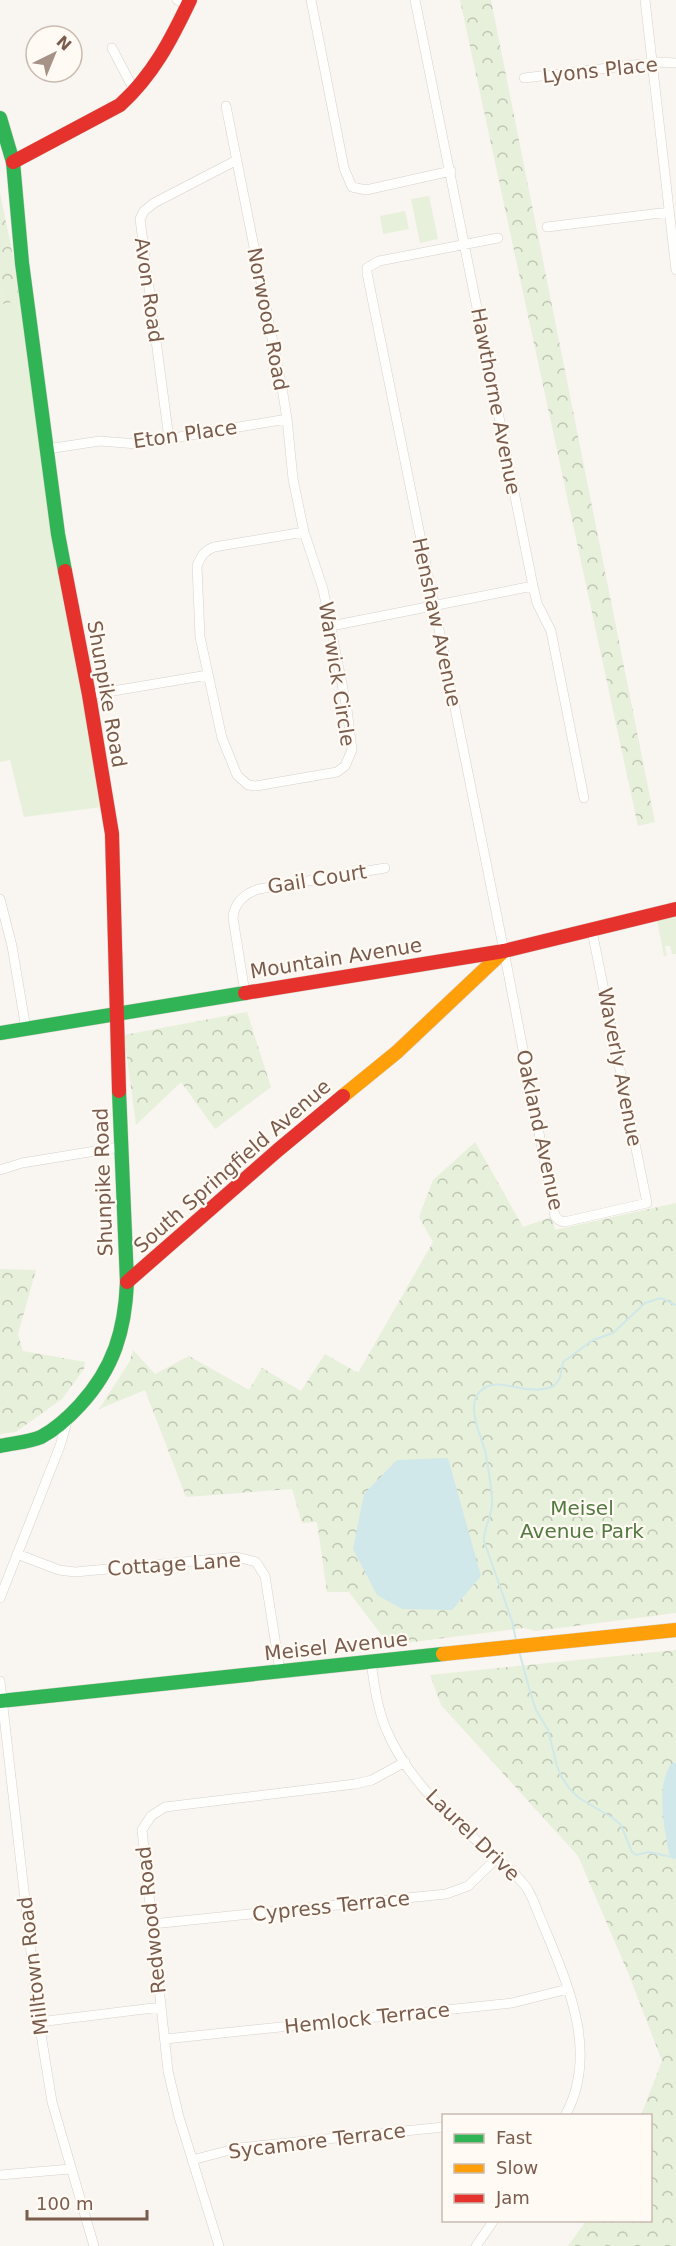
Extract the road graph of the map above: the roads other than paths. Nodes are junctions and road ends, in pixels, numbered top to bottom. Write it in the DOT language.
graph roads {
  1 [pos="311,0"];
  2 [pos="415,0"];
  3 [pos="645,0"];
  4 [pos="185,2"];
  5 [pos="112,48"];
  6 [pos="653,63"];
  7 [pos="676,63"];
  8 [pos="524,78"];
  9 [pos="135,92"];
  10 [pos="226,106"];
  11 [pos="0,118"];
  12 [pos="237,160"];
  13 [pos="13,162"];
  14 [pos="451,171"];
  15 [pos="669,212"];
  16 [pos="547,227"];
  17 [pos="498,237"];
  18 [pos="465,245"];
  19 [pos="676,270"];
  20 [pos="288,418"];
  21 [pos="169,438"];
  22 [pos="47,448"];
  23 [pos="304,532"];
  24 [pos="533,586"];
  25 [pos="434,606"];
  26 [pos="331,626"];
  27 [pos="208,675"];
  28 [pos="89,695"];
  29 [pos="584,798"];
  30 [pos="385,868"];
  31 [pos="0,899"];
  32 [pos="676,909"];
  33 [pos="592,931"];
  34 [pos="4,936"];
  35 [pos="504,951"];
  36 [pos="246,993"];
  37 [pos="117,1016"];
  38 [pos="26,1029"];
  39 [pos="0,1033"];
  40 [pos="120,1147"];
  41 [pos="0,1170"];
  42 [pos="647,1203"];
  43 [pos="127,1282"];
  44 [pos="68,1418"];
  45 [pos="0,1446"];
  46 [pos="17,1554"];
  47 [pos="0,1598"];
  48 [pos="676,1630"];
  49 [pos="371,1661"];
  50 [pos="280,1671"];
  51 [pos="0,1681"];
  52 [pos="1,1701"];
  53 [pos="405,1762"];
  54 [pos="497,1858"];
  55 [pos="152,1924"];
  56 [pos="568,1989"];
  57 [pos="161,2007"];
  58 [pos="39,2022"];
  59 [pos="165,2039"];
  60 [pos="565,2114"];
  61 [pos="442,2127"];
  62 [pos="192,2160"];
  63 [pos="70,2169"];
  64 [pos="0,2175"];
  65 [pos="493,2222"];
  66 [pos="94,2246"];
  67 [pos="219,2246"];
  68 [pos="476,2246"];
  1 -- 14 [label="street"];
  2 -- 14 [label="street, Hawthorne Avenue"];
  3 -- 6 [label="street"];
  4 -- 9 [label="street"];
  5 -- 9 [label="street"];
  6 -- 7 [label="street, Lyons Place"];
  6 -- 8 [label="street, Lyons Place"];
  6 -- 15 [label="street"];
  9 -- 13 [label="street"];
  10 -- 12 [label="street, Norwood Road"];
  11 -- 13 [label="street, Shunpike Road"];
  12 -- 20 [label="street, Norwood Road"];
  12 -- 21 [label="street, Avon Road"];
  13 -- 22 [label="street, Shunpike Road"];
  14 -- 18 [label="street, Hawthorne Avenue"];
  15 -- 16 [label="street"];
  15 -- 19 [label="street"];
  17 -- 18 [label="street"];
  18 -- 24 [label="street, Hawthorne Avenue"];
  18 -- 25 [label="street, Henshaw Avenue"];
  20 -- 21 [label="street, Eton Place"];
  20 -- 23 [label="street, Norwood Road"];
  21 -- 22 [label="street, Eton Place"];
  22 -- 28 [label="street, Shunpike Road"];
  23 -- 26 [label="street, Warwick Circle"];
  23 -- 27 [label="street, Warwick Circle"];
  24 -- 25 [label="street"];
  24 -- 29 [label="street, Hawthorne Avenue"];
  25 -- 26 [label="street"];
  25 -- 35 [label="street, Henshaw Avenue"];
  26 -- 27 [label="street, Warwick Circle"];
  27 -- 28 [label="street"];
  28 -- 37 [label="street, Shunpike Road"];
  30 -- 36 [label="street, Gail Court"];
  31 -- 34 [label="street"];
  32 -- 33 [label="street, Mountain Avenue"];
  33 -- 35 [label="street, Mountain Avenue"];
  33 -- 42 [label="street, Waverly Avenue"];
  34 -- 38 [label="street"];
  35 -- 36 [label="street, Mountain Avenue"];
  35 -- 42 [label="street, Oakland Avenue"];
  35 -- 43 [label="street, South Springfield Avenue"];
  36 -- 37 [label="street, Mountain Avenue"];
  37 -- 38 [label="street, Mountain Avenue"];
  37 -- 40 [label="street, Shunpike Road"];
  38 -- 39 [label="street, Mountain Avenue"];
  40 -- 41 [label="street"];
  40 -- 43 [label="street, Shunpike Road"];
  43 -- 44 [label="street"];
  44 -- 45 [label="street"];
  44 -- 46 [label="street"];
  46 -- 47 [label="street"];
  46 -- 50 [label="street, Cottage Lane"];
  48 -- 49 [label="street, Meisel Avenue"];
  49 -- 50 [label="street, Meisel Avenue"];
  49 -- 53 [label="street, Laurel Drive"];
  50 -- 52 [label="street, Meisel Avenue"];
  51 -- 52 [label="street, Milltown Road"];
  52 -- 58 [label="street, Milltown Road"];
  53 -- 54 [label="street, Laurel Drive"];
  53 -- 55 [label="street, Redwood Road"];
  54 -- 55 [label="street, Cypress Terrace"];
  54 -- 56 [label="street, Laurel Drive"];
  55 -- 57 [label="street, Redwood Road"];
  56 -- 59 [label="street, Hemlock Terrace"];
  56 -- 60 [label="street, Laurel Drive"];
  57 -- 58 [label="street"];
  57 -- 59 [label="street, Redwood Road"];
  58 -- 63 [label="street, Milltown Road"];
  59 -- 62 [label="street, Redwood Road"];
  61 -- 62 [label="street, Sycamore Terrace"];
  62 -- 67 [label="street, Redwood Road"];
  63 -- 64 [label="street"];
  63 -- 66 [label="street, Milltown Road"];
  65 -- 68 [label="street"];
}
